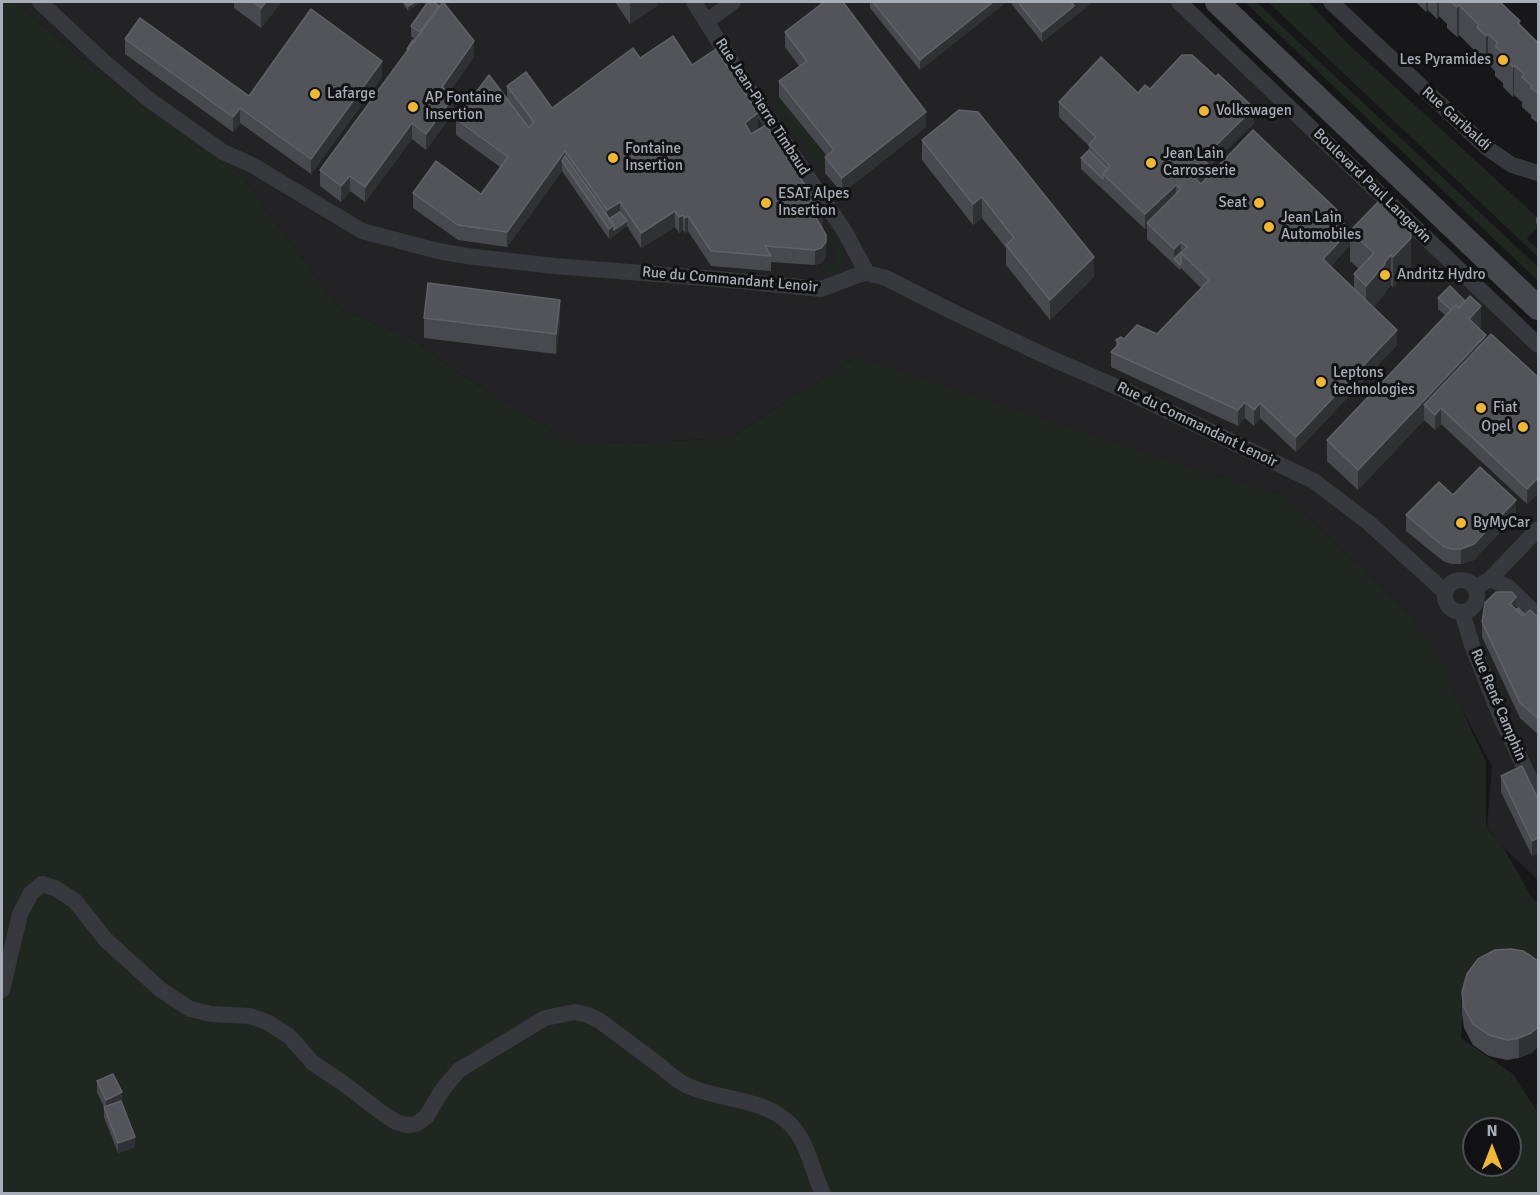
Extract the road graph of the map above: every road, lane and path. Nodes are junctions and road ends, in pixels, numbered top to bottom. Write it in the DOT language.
graph roads {
  1 [pos="40,2"];
  2 [pos="694,2"];
  3 [pos="733,2"];
  4 [pos="1179,2"];
  5 [pos="1217,2"];
  6 [pos="1239,2"];
  7 [pos="1331,2"];
  8 [pos="707,21"];
  9 [pos="1539,173"];
  10 [pos="867,273"];
  11 [pos="1539,285"];
  12 [pos="1539,308"];
  13 [pos="1539,345"];
  14 [pos="1539,529"];
  15 [pos="1482,583"];
  16 [pos="1445,592"];
  17 [pos="1462,612"];
  18 [pos="1539,616"];
  19 [pos="1539,796"];
  20 [pos="2,990"];
  21 [pos="823,1194"];
  1 -- 10 [label="street, Rue du Commandant Lenoir"];
  2 -- 8 [label="street, Rue Jean-Pierre Timbaud"];
  3 -- 8 [label="street"];
  4 -- 13 [label="street, Boulevard Paul Langevin"];
  5 -- 12 [label="main road, Boulevard Paul Langevin"];
  6 -- 11 [label="main road"];
  7 -- 9 [label="street, Rue Garibaldi"];
  8 -- 10 [label="street, Rue Jean-Pierre Timbaud"];
  10 -- 16 [label="street, Rue du Commandant Lenoir"];
  14 -- 15 [label="street"];
  15 -- 16 [label="street"];
  15 -- 17 [label="street"];
  15 -- 18 [label="street"];
  16 -- 17 [label="street, Rue du Commandant Lenoir"];
  17 -- 19 [label="street, Rue René Camphin"];
  20 -- 21 [label="street"];
}
